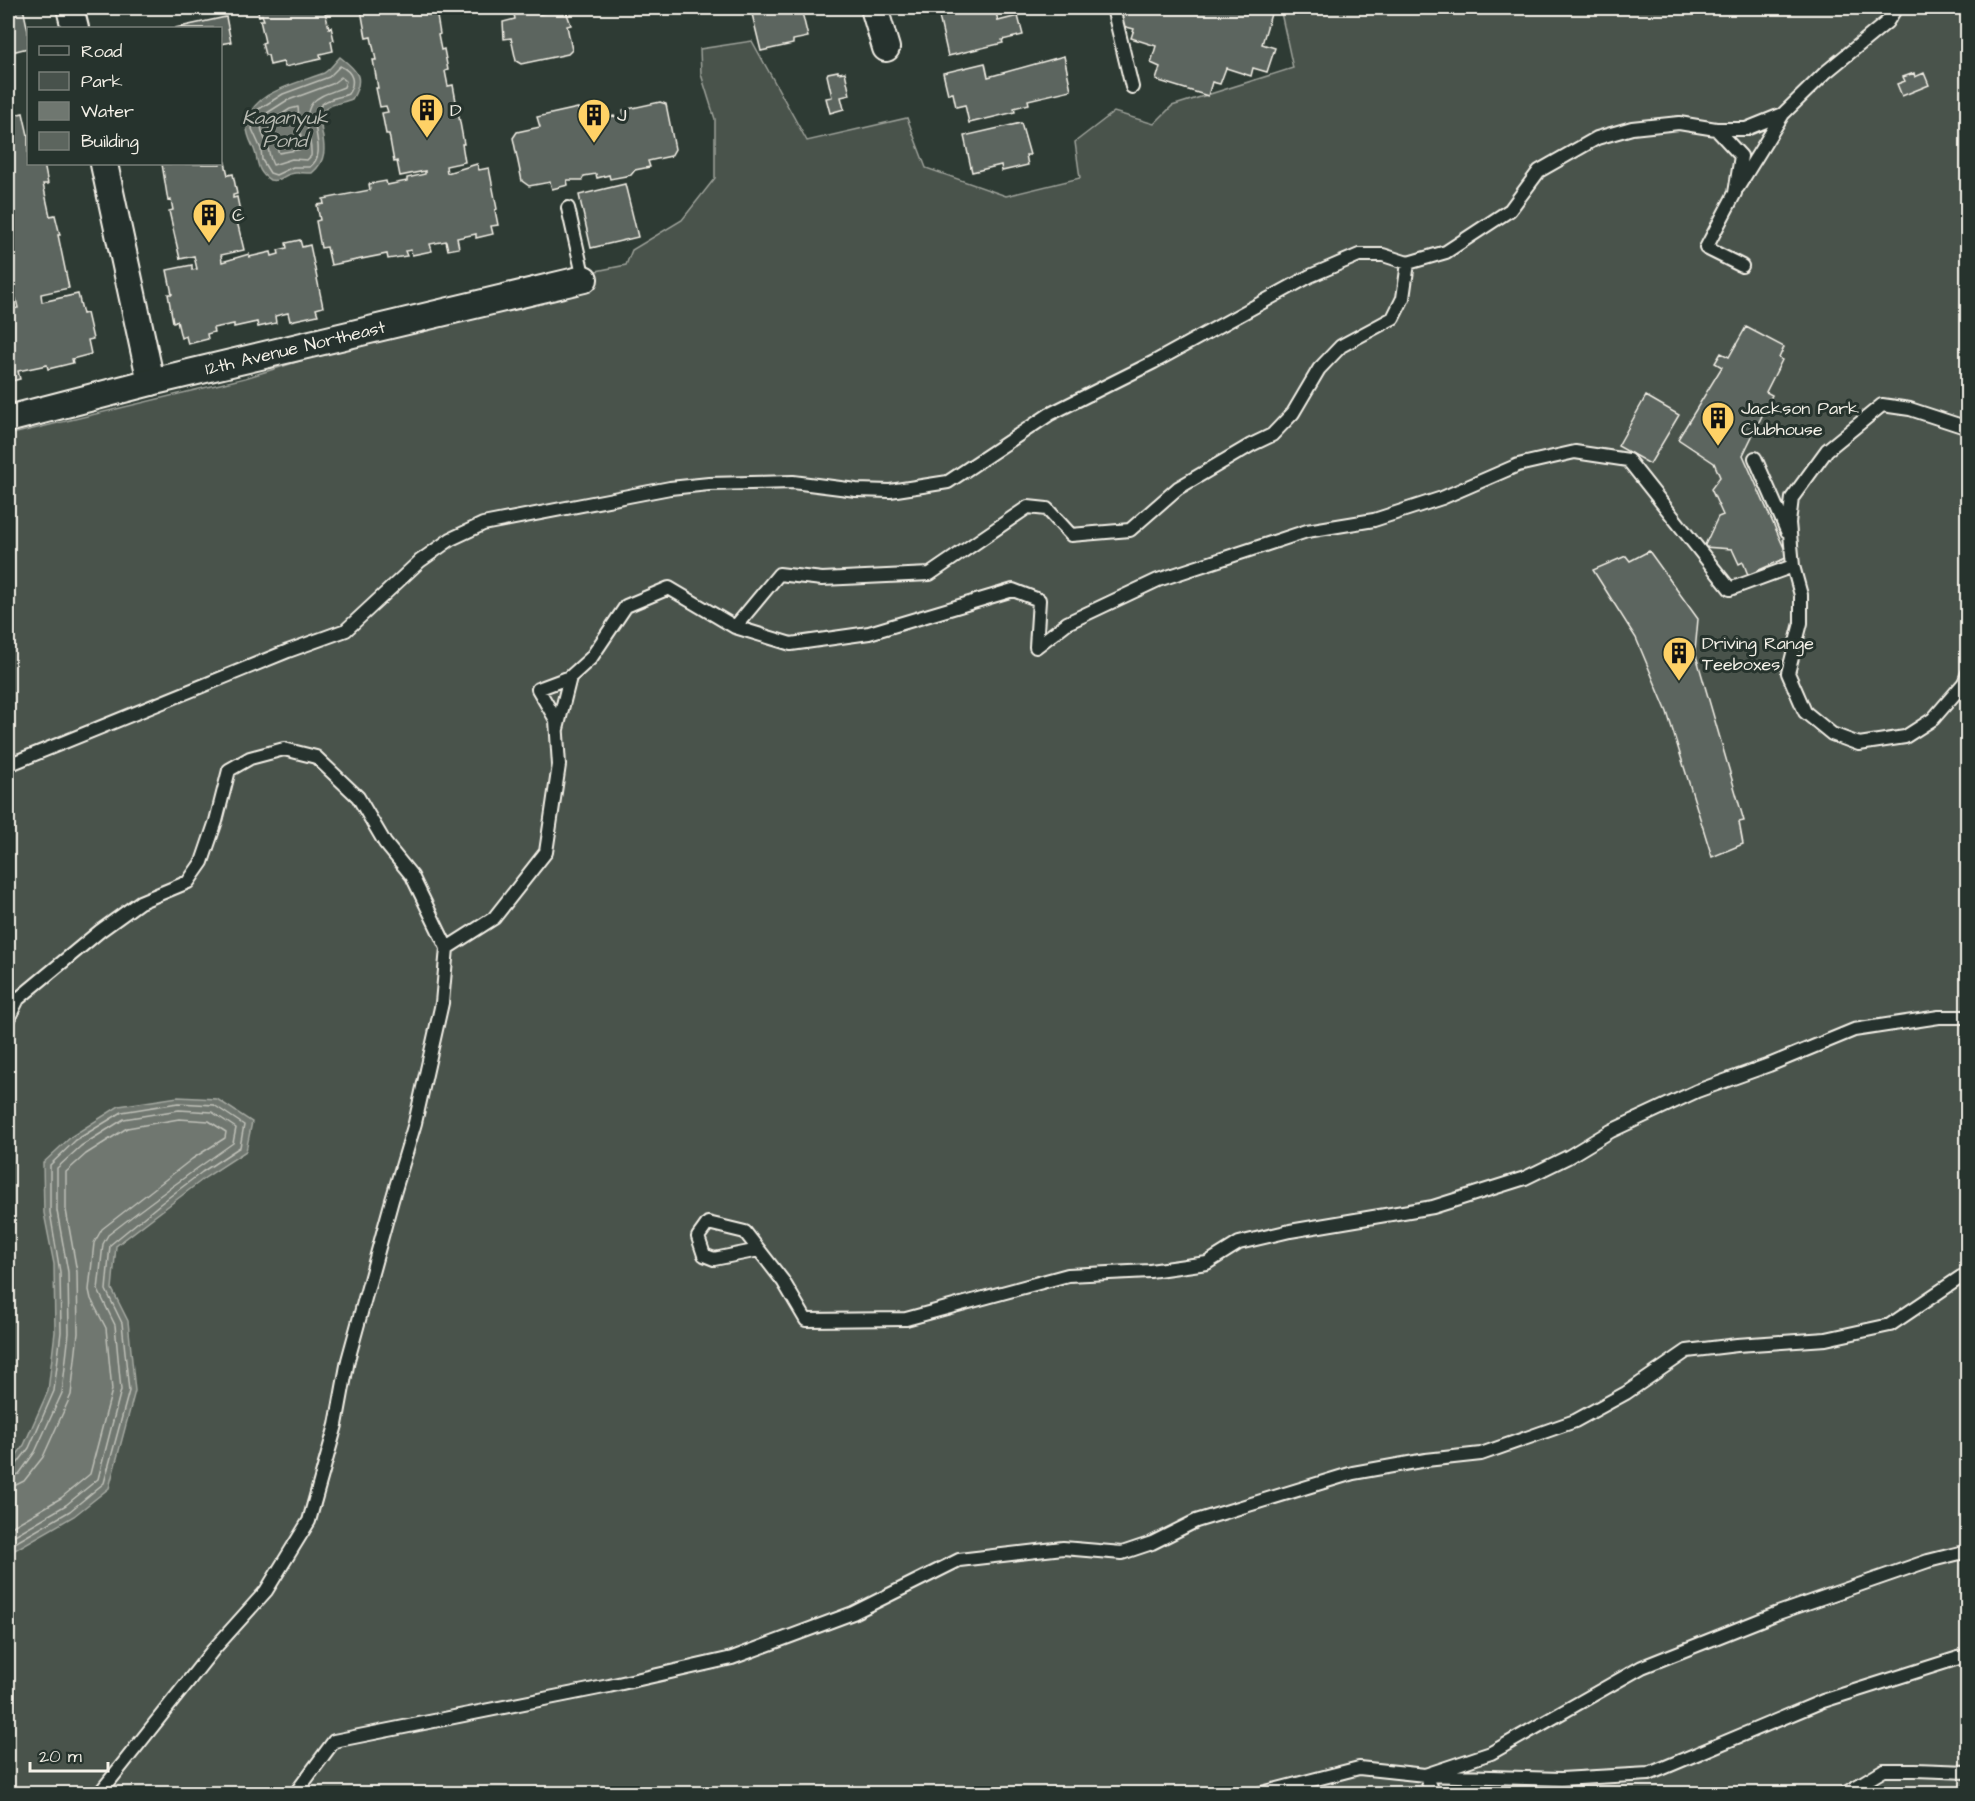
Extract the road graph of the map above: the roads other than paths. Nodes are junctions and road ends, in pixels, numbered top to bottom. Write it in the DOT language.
graph roads {
  1 [pos="70,8"];
  2 [pos="874,8"];
  3 [pos="1113,8"];
  4 [pos="1896,8"];
  5 [pos="75,27"];
  6 [pos="886,48"];
  7 [pos="1132,87"];
  8 [pos="1783,114"];
  9 [pos="1716,129"];
  10 [pos="104,165"];
  11 [pos="1735,193"];
  12 [pos="568,207"];
  13 [pos="1408,263"];
  14 [pos="1742,266"];
  15 [pos="584,279"];
  16 [pos="151,382"];
  17 [pos="8,419"];
  18 [pos="1968,428"];
  19 [pos="1755,458"];
  20 [pos="1791,539"];
  21 [pos="1793,566"];
  22 [pos="735,627"];
  23 [pos="1968,672"];
  24 [pos="570,677"];
  25 [pos="556,729"];
  26 [pos="8,765"];
  27 [pos="447,948"];
  28 [pos="1968,1017"];
  29 [pos="8,1019"];
  30 [pos="759,1250"];
  31 [pos="1968,1276"];
  32 [pos="1968,1551"];
  33 [pos="1968,1655"];
  34 [pos="1966,1772"];
  35 [pos="1425,1775"];
  36 [pos="99,1794"];
  37 [pos="295,1794"];
  38 [pos="1258,1794"];
  39 [pos="1433,1794"];
  40 [pos="1844,1794"];
  1 -- 5 [label="street"];
  2 -- 6 [label="street"];
  3 -- 7 [label="lane"];
  4 -- 8 [label="lane"];
  8 -- 9 [label="lane"];
  8 -- 11 [label="lane"];
  9 -- 11 [label="lane"];
  9 -- 13 [label="lane"];
  10 -- 16 [label="street"];
  11 -- 14 [label="lane"];
  12 -- 15 [label="lane"];
  13 -- 22 [label="lane"];
  13 -- 26 [label="lane"];
  15 -- 16 [label="street, 12th Avenue Northeast"];
  16 -- 17 [label="street, 12th Avenue Northeast"];
  18 -- 20 [label="lane"];
  19 -- 20 [label="lane"];
  20 -- 21 [label="lane"];
  21 -- 22 [label="lane"];
  21 -- 23 [label="lane"];
  22 -- 24 [label="lane"];
  24 -- 25 [label="lane"];
  24 -- 25 [label="lane"];
  25 -- 27 [label="lane"];
  27 -- 29 [label="lane"];
  27 -- 36 [label="lane"];
  28 -- 30 [label="lane"];
  30 -- 30 [label="lane"];
  31 -- 37 [label="lane"];
  32 -- 35 [label="lane"];
  33 -- 35 [label="lane"];
  34 -- 40 [label="lane"];
  35 -- 38 [label="lane"];
  35 -- 39 [label="lane"];
}
